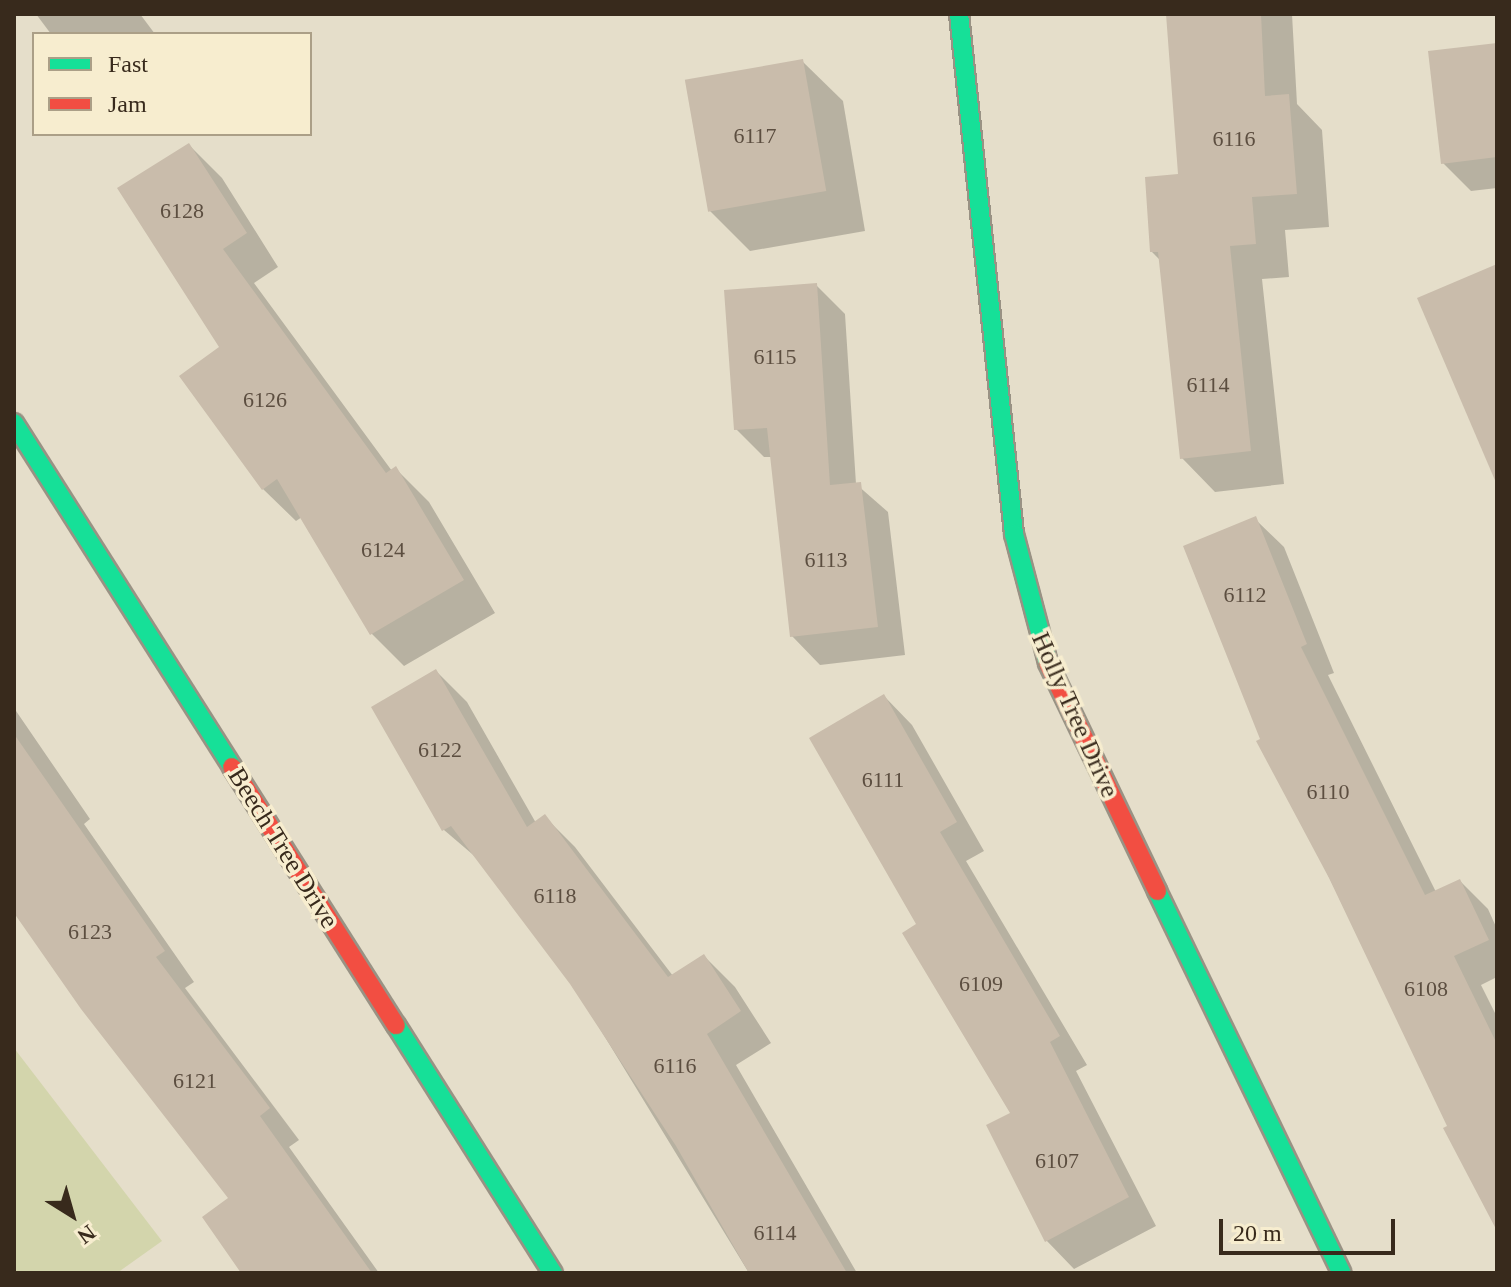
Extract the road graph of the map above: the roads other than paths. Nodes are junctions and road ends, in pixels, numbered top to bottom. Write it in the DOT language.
graph roads {
  1 [pos="959,14"];
  2 [pos="14,423"];
  3 [pos="553,1273"];
  4 [pos="1342,1273"];
  1 -- 4 [label="street, Holly Tree Drive"];
  2 -- 3 [label="street, Beech Tree Drive"];
}
